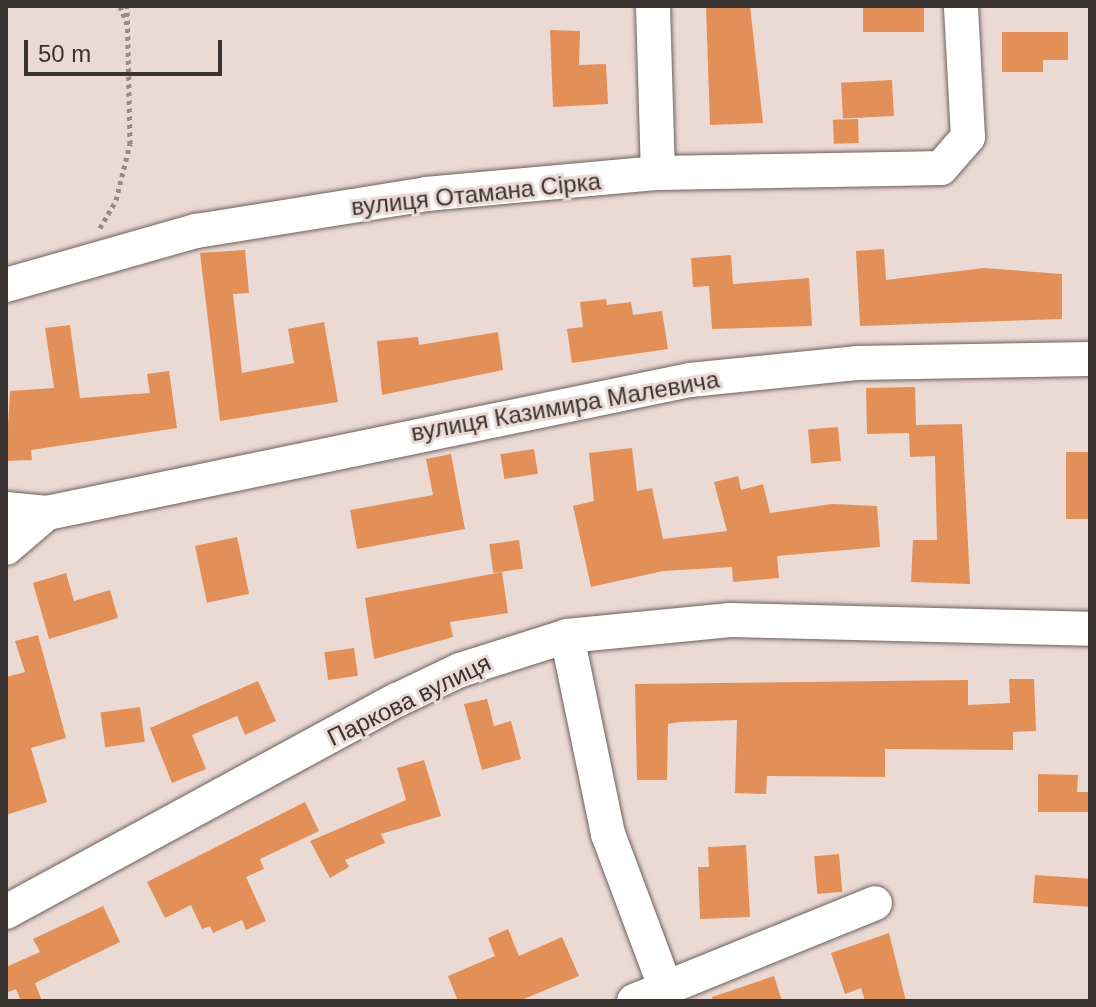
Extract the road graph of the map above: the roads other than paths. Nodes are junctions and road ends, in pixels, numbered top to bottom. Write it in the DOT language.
graph roads {
  1 [pos="653,6"];
  2 [pos="961,6"];
  3 [pos="658,173"];
  4 [pos="6,285"];
  5 [pos="1090,359"];
  6 [pos="6,509"];
  7 [pos="47,513"];
  8 [pos="6,548"];
  9 [pos="1090,629"];
  10 [pos="567,636"];
  11 [pos="875,903"];
  12 [pos="6,912"];
  13 [pos="650,995"];
  1 -- 3 [label="street"];
  2 -- 3 [label="street, вулиця Отамана Сірка"];
  3 -- 4 [label="street, вулиця Отамана Сірка"];
  5 -- 7 [label="street, вулиця Казимира Малевича"];
  6 -- 7 [label="street, вулиця Казимира Малевича"];
  7 -- 8 [label="street, вулиця Казимира Малевича"];
  9 -- 10 [label="street, Паркова вулиця"];
  10 -- 12 [label="street, Паркова вулиця"];
  10 -- 13 [label="street"];
  11 -- 13 [label="street"];
}
